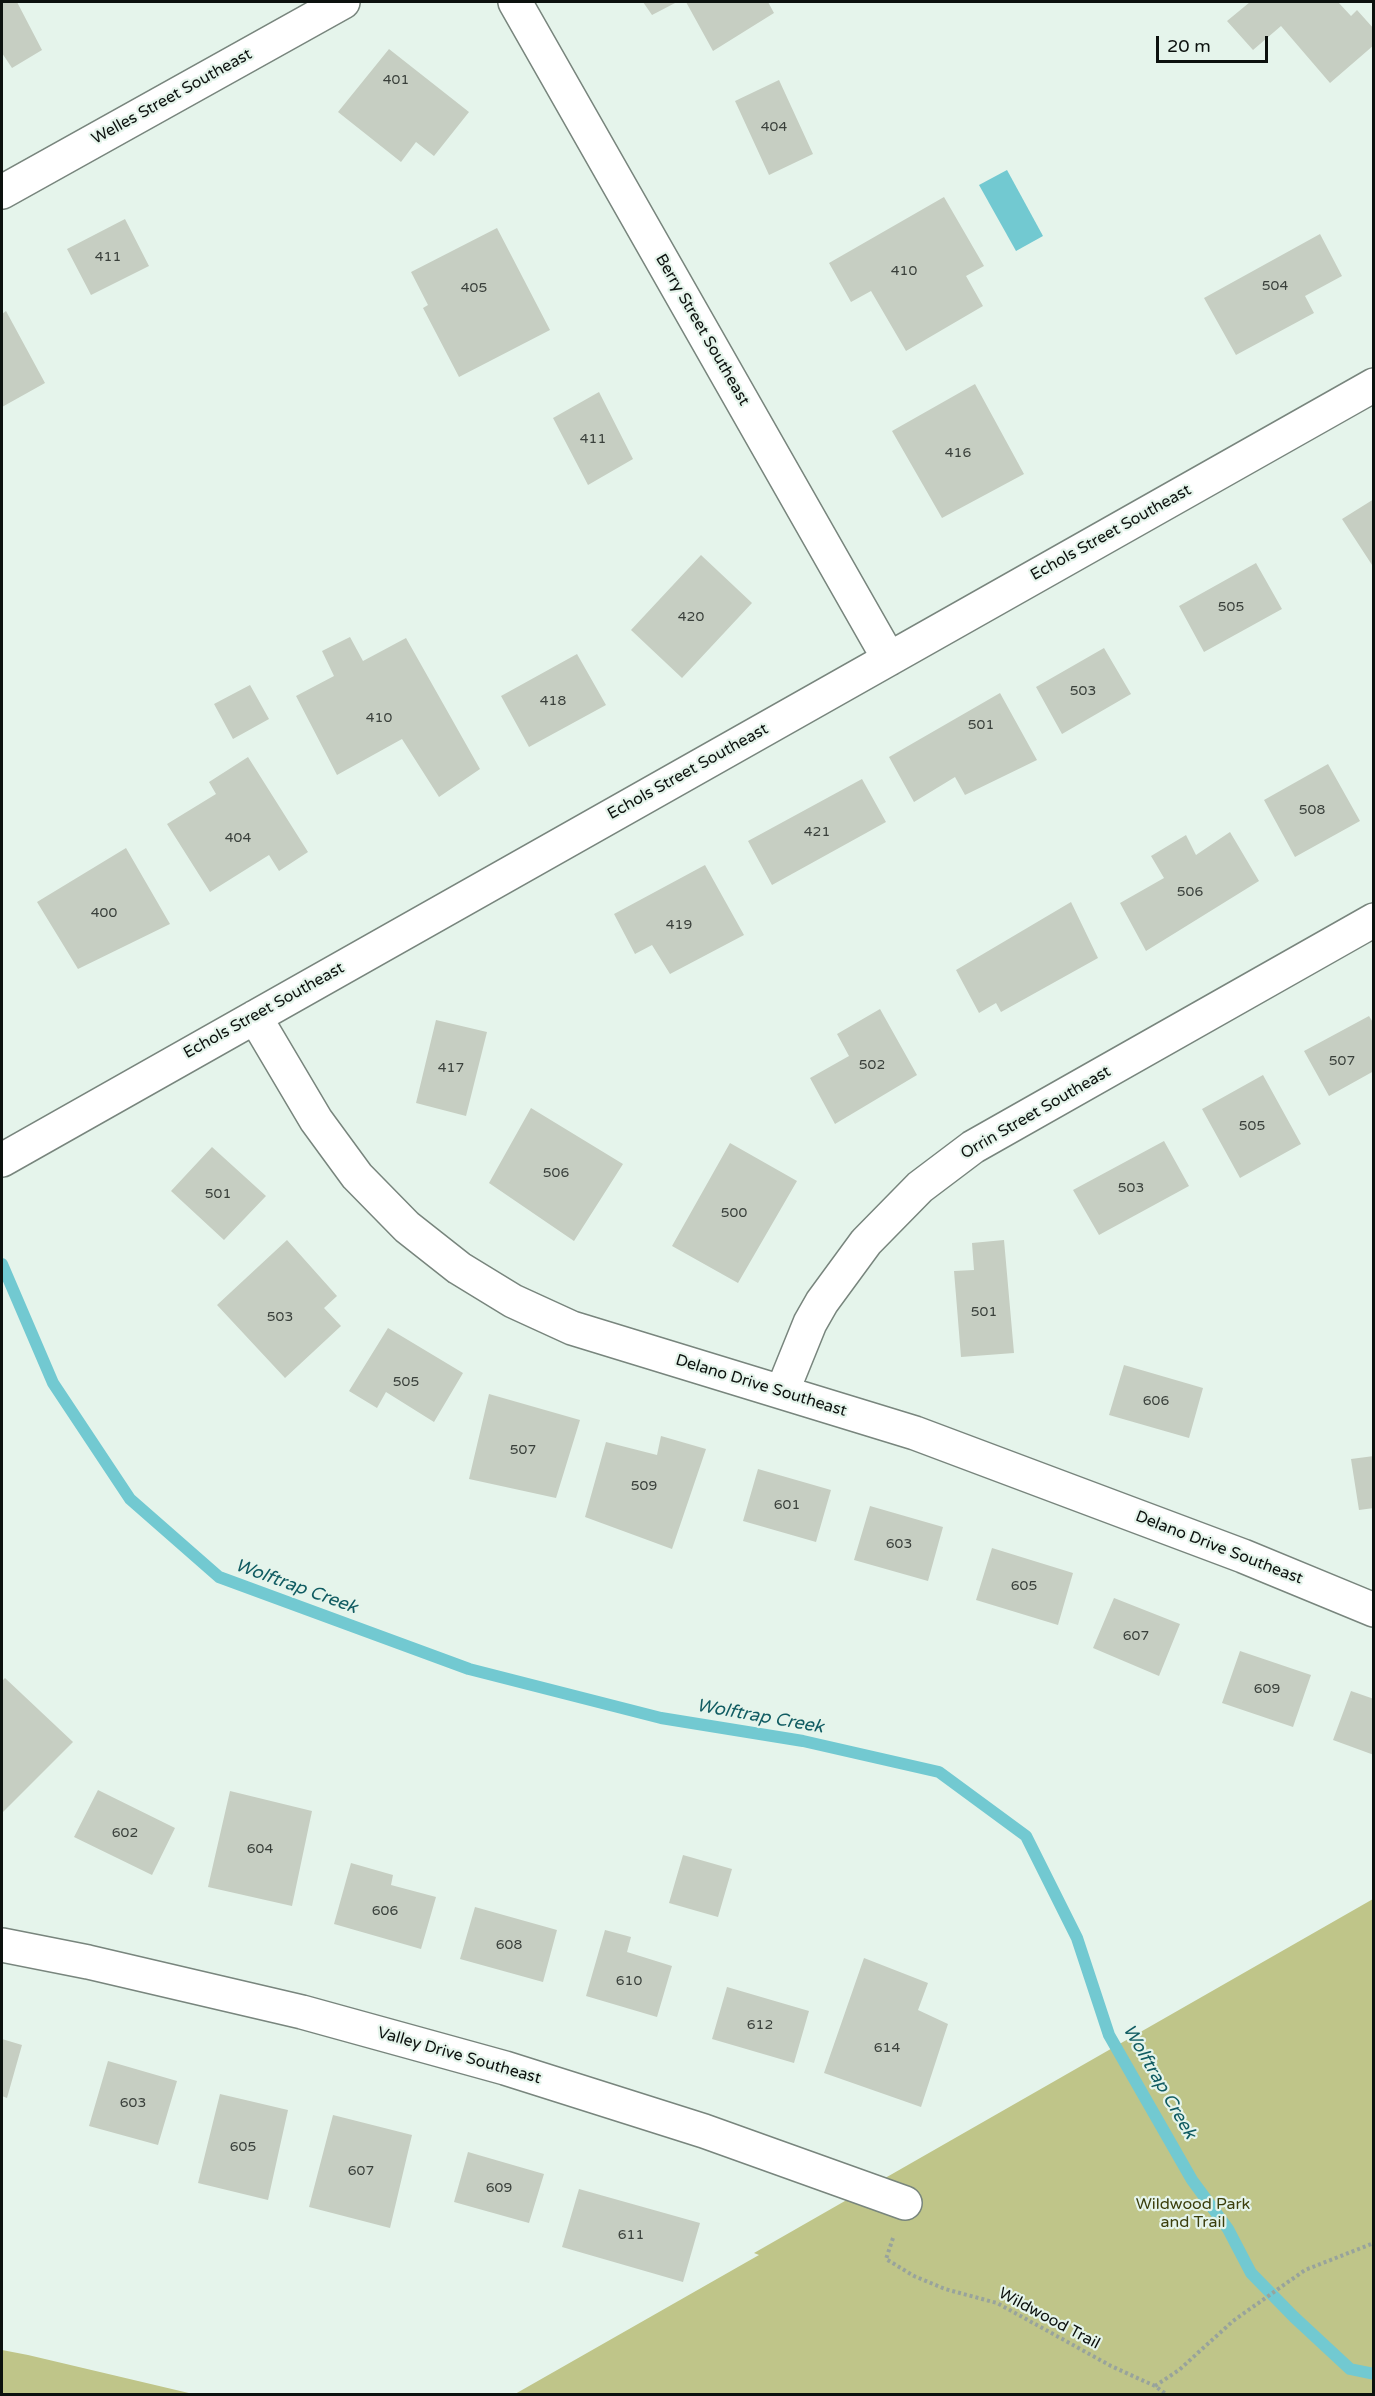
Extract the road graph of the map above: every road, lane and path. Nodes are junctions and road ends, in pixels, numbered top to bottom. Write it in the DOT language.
graph roads {
  1 [pos="343,2"];
  2 [pos="515,2"];
  3 [pos="2,192"];
  4 [pos="1374,385"];
  5 [pos="889,659"];
  6 [pos="1374,920"];
  7 [pos="255,1017"];
  8 [pos="2,1160"];
  9 [pos="782,1392"];
  10 [pos="1374,1610"];
  11 [pos="2,1946"];
  12 [pos="906,2203"];
  13 [pos="1374,2243"];
  14 [pos="1155,2386"];
  15 [pos="1166,2394"];
  1 -- 3 [label="street, Welles Street Southeast"];
  2 -- 5 [label="street, Berry Street Southeast"];
  4 -- 5 [label="street, Echols Street Southeast"];
  5 -- 7 [label="street, Echols Street Southeast"];
  6 -- 9 [label="street, Orrin Street Southeast"];
  7 -- 8 [label="street, Echols Street Southeast"];
  7 -- 9 [label="street, Delano Drive Southeast"];
  9 -- 10 [label="street, Delano Drive Southeast"];
  11 -- 12 [label="street, Valley Drive Southeast"];
  12 -- 14 [label="path, Wildwood Trail"];
  13 -- 14 [label="path"];
  14 -- 15 [label="path, Wildwood Trail"];
}
